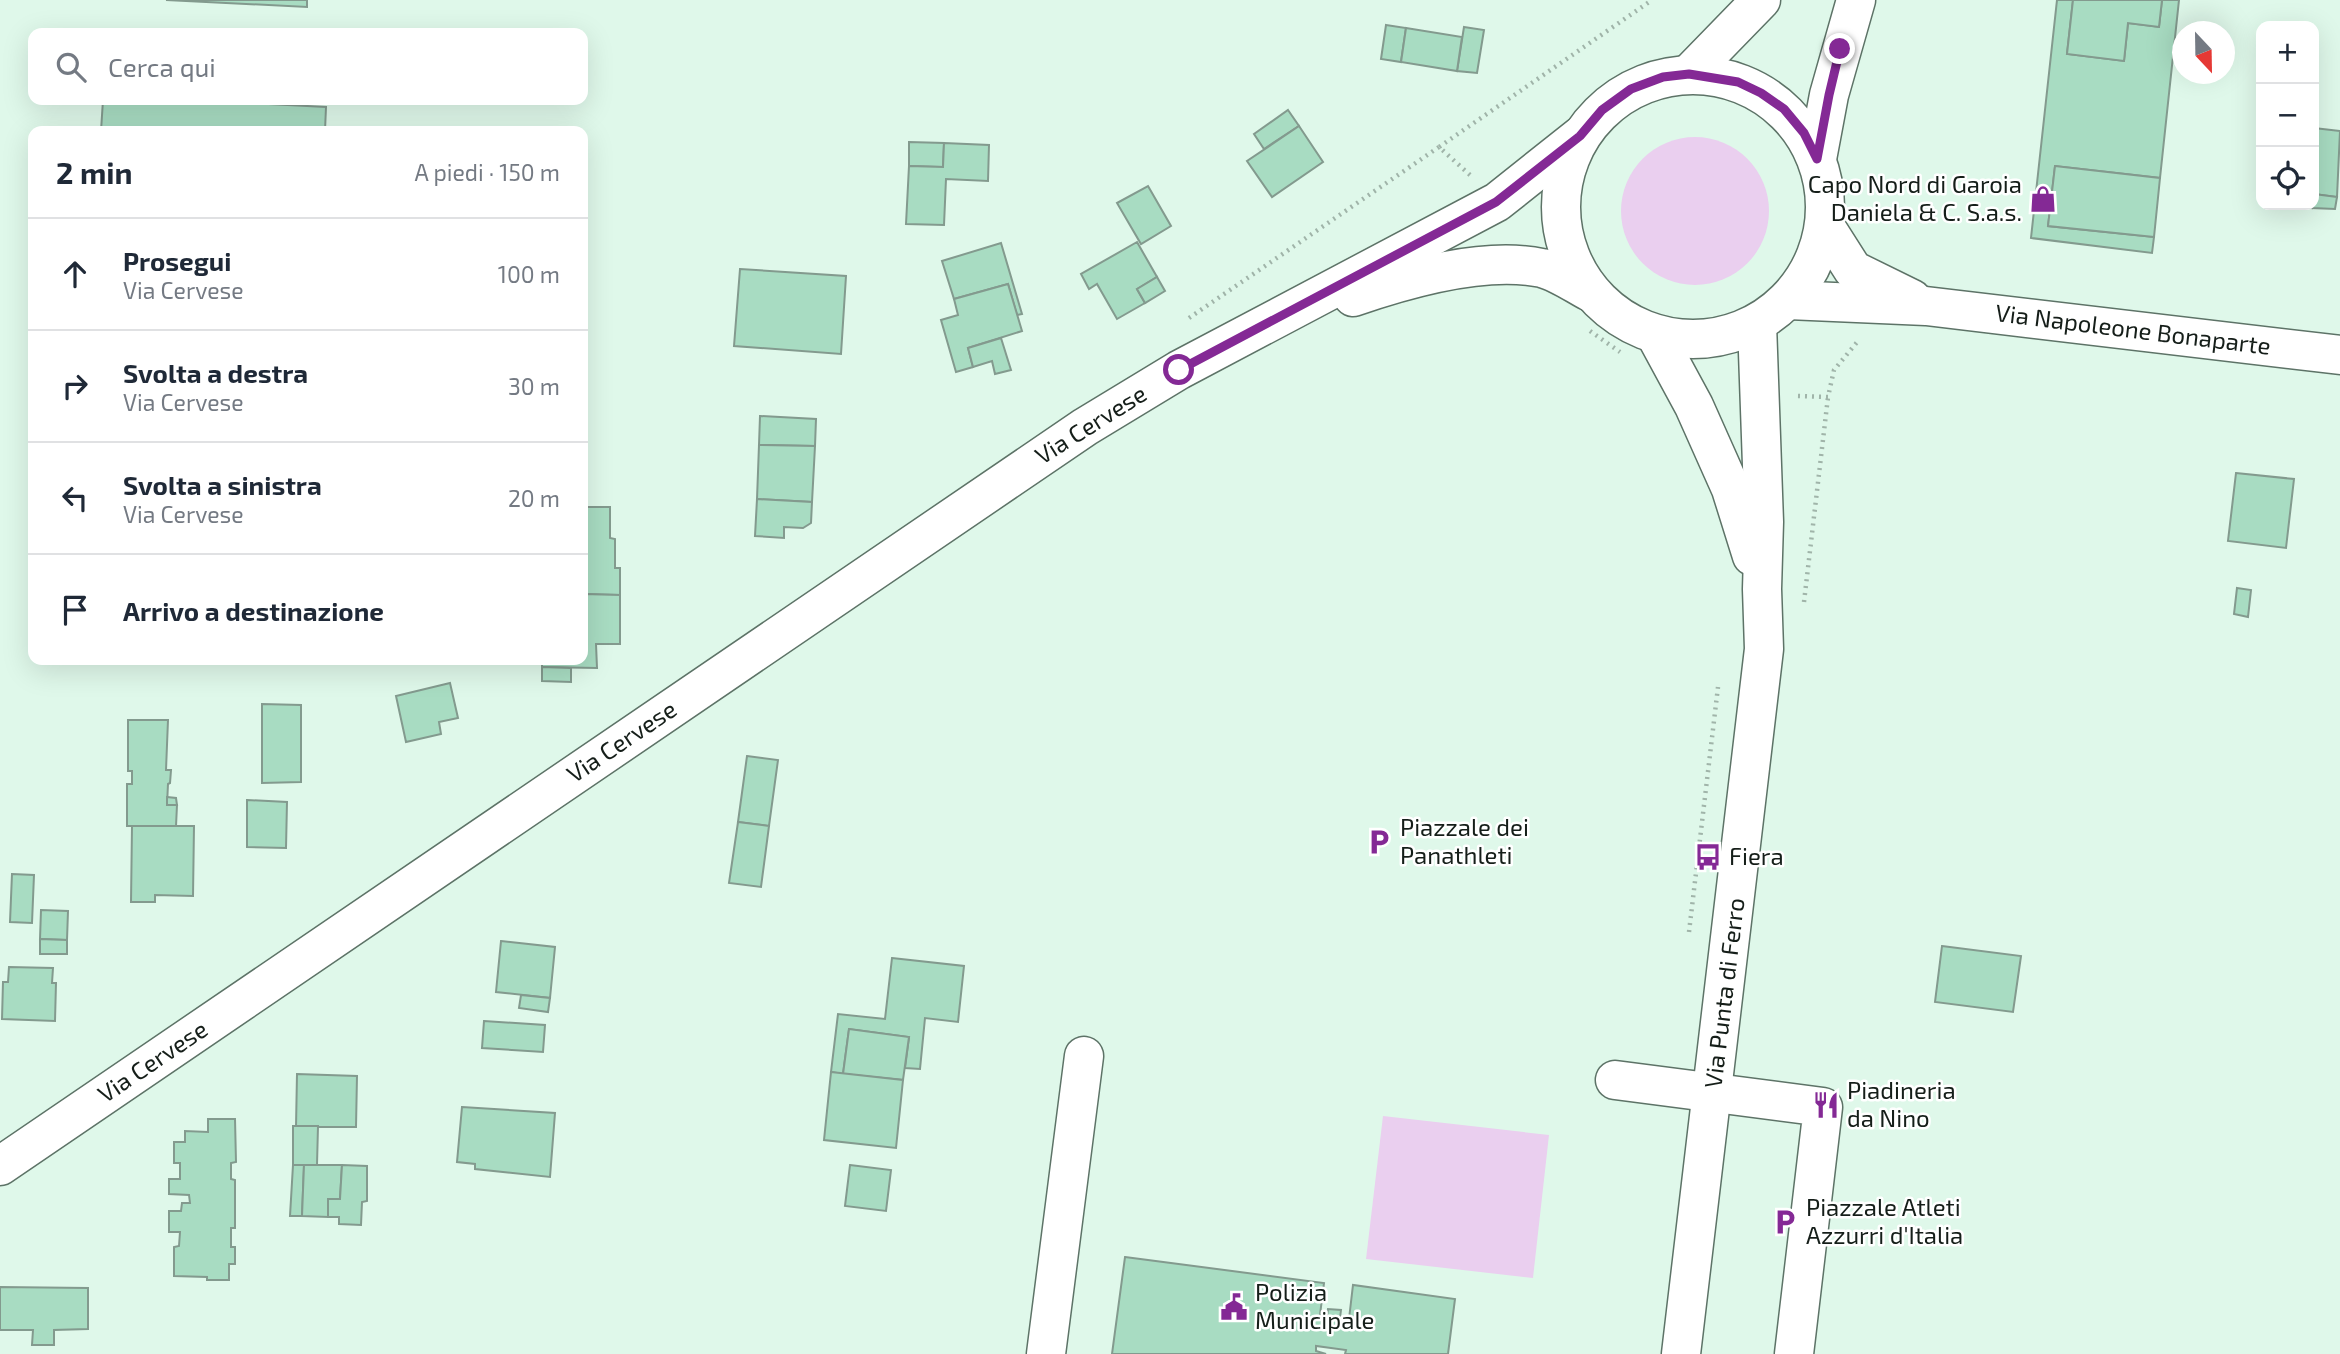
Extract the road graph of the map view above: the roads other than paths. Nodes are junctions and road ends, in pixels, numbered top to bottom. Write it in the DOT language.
graph roads {
  1 [pos="1761,0"];
  2 [pos="1856,0"];
  3 [pos="1689,74"];
  4 [pos="1580,136"];
  5 [pos="1817,159"];
  6 [pos="1825,226"];
  7 [pos="1788,300"];
  8 [pos="1926,306"];
  9 [pos="1586,309"];
  10 [pos="1757,324"];
  11 [pos="1252,333"];
  12 [pos="1642,346"];
  13 [pos="2340,355"];
  14 [pos="1762,589"];
  15 [pos="1084,1056"];
  16 [pos="1615,1080"];
  17 [pos="1712,1093"];
  18 [pos="0,1166"];
  19 [pos="1046,1354"];
  20 [pos="1681,1354"];
  21 [pos="1794,1354"];
  1 -- 3 [label="main road"];
  2 -- 5 [label="main road, Via Cervese"];
  3 -- 4 [label="main road, Via Cervese"];
  3 -- 5 [label="main road, Via Cervese"];
  4 -- 9 [label="main road, Via Cervese"];
  4 -- 11 [label="main road, Via Cervese"];
  5 -- 6 [label="main road, Via Cervese"];
  6 -- 7 [label="main road, Via Cervese"];
  6 -- 8 [label="main road, Via Napoleone Bonaparte"];
  7 -- 8 [label="main road, Via Napoleone Bonaparte"];
  7 -- 10 [label="main road, Via Cervese"];
  8 -- 13 [label="main road, Via Napoleone Bonaparte"];
  9 -- 11 [label="main road, Via Cervese"];
  9 -- 12 [label="main road, Via Cervese"];
  10 -- 12 [label="main road, Via Cervese"];
  10 -- 14 [label="main road, Via Punta di Ferro"];
  11 -- 18 [label="main road, Via Cervese"];
  12 -- 14 [label="main road, Via Punta di Ferro"];
  14 -- 17 [label="main road, Via Punta di Ferro"];
  15 -- 19 [label="main road"];
  16 -- 17 [label="main road"];
  17 -- 20 [label="main road, Via Punta di Ferro"];
  17 -- 21 [label="main road"];
}
